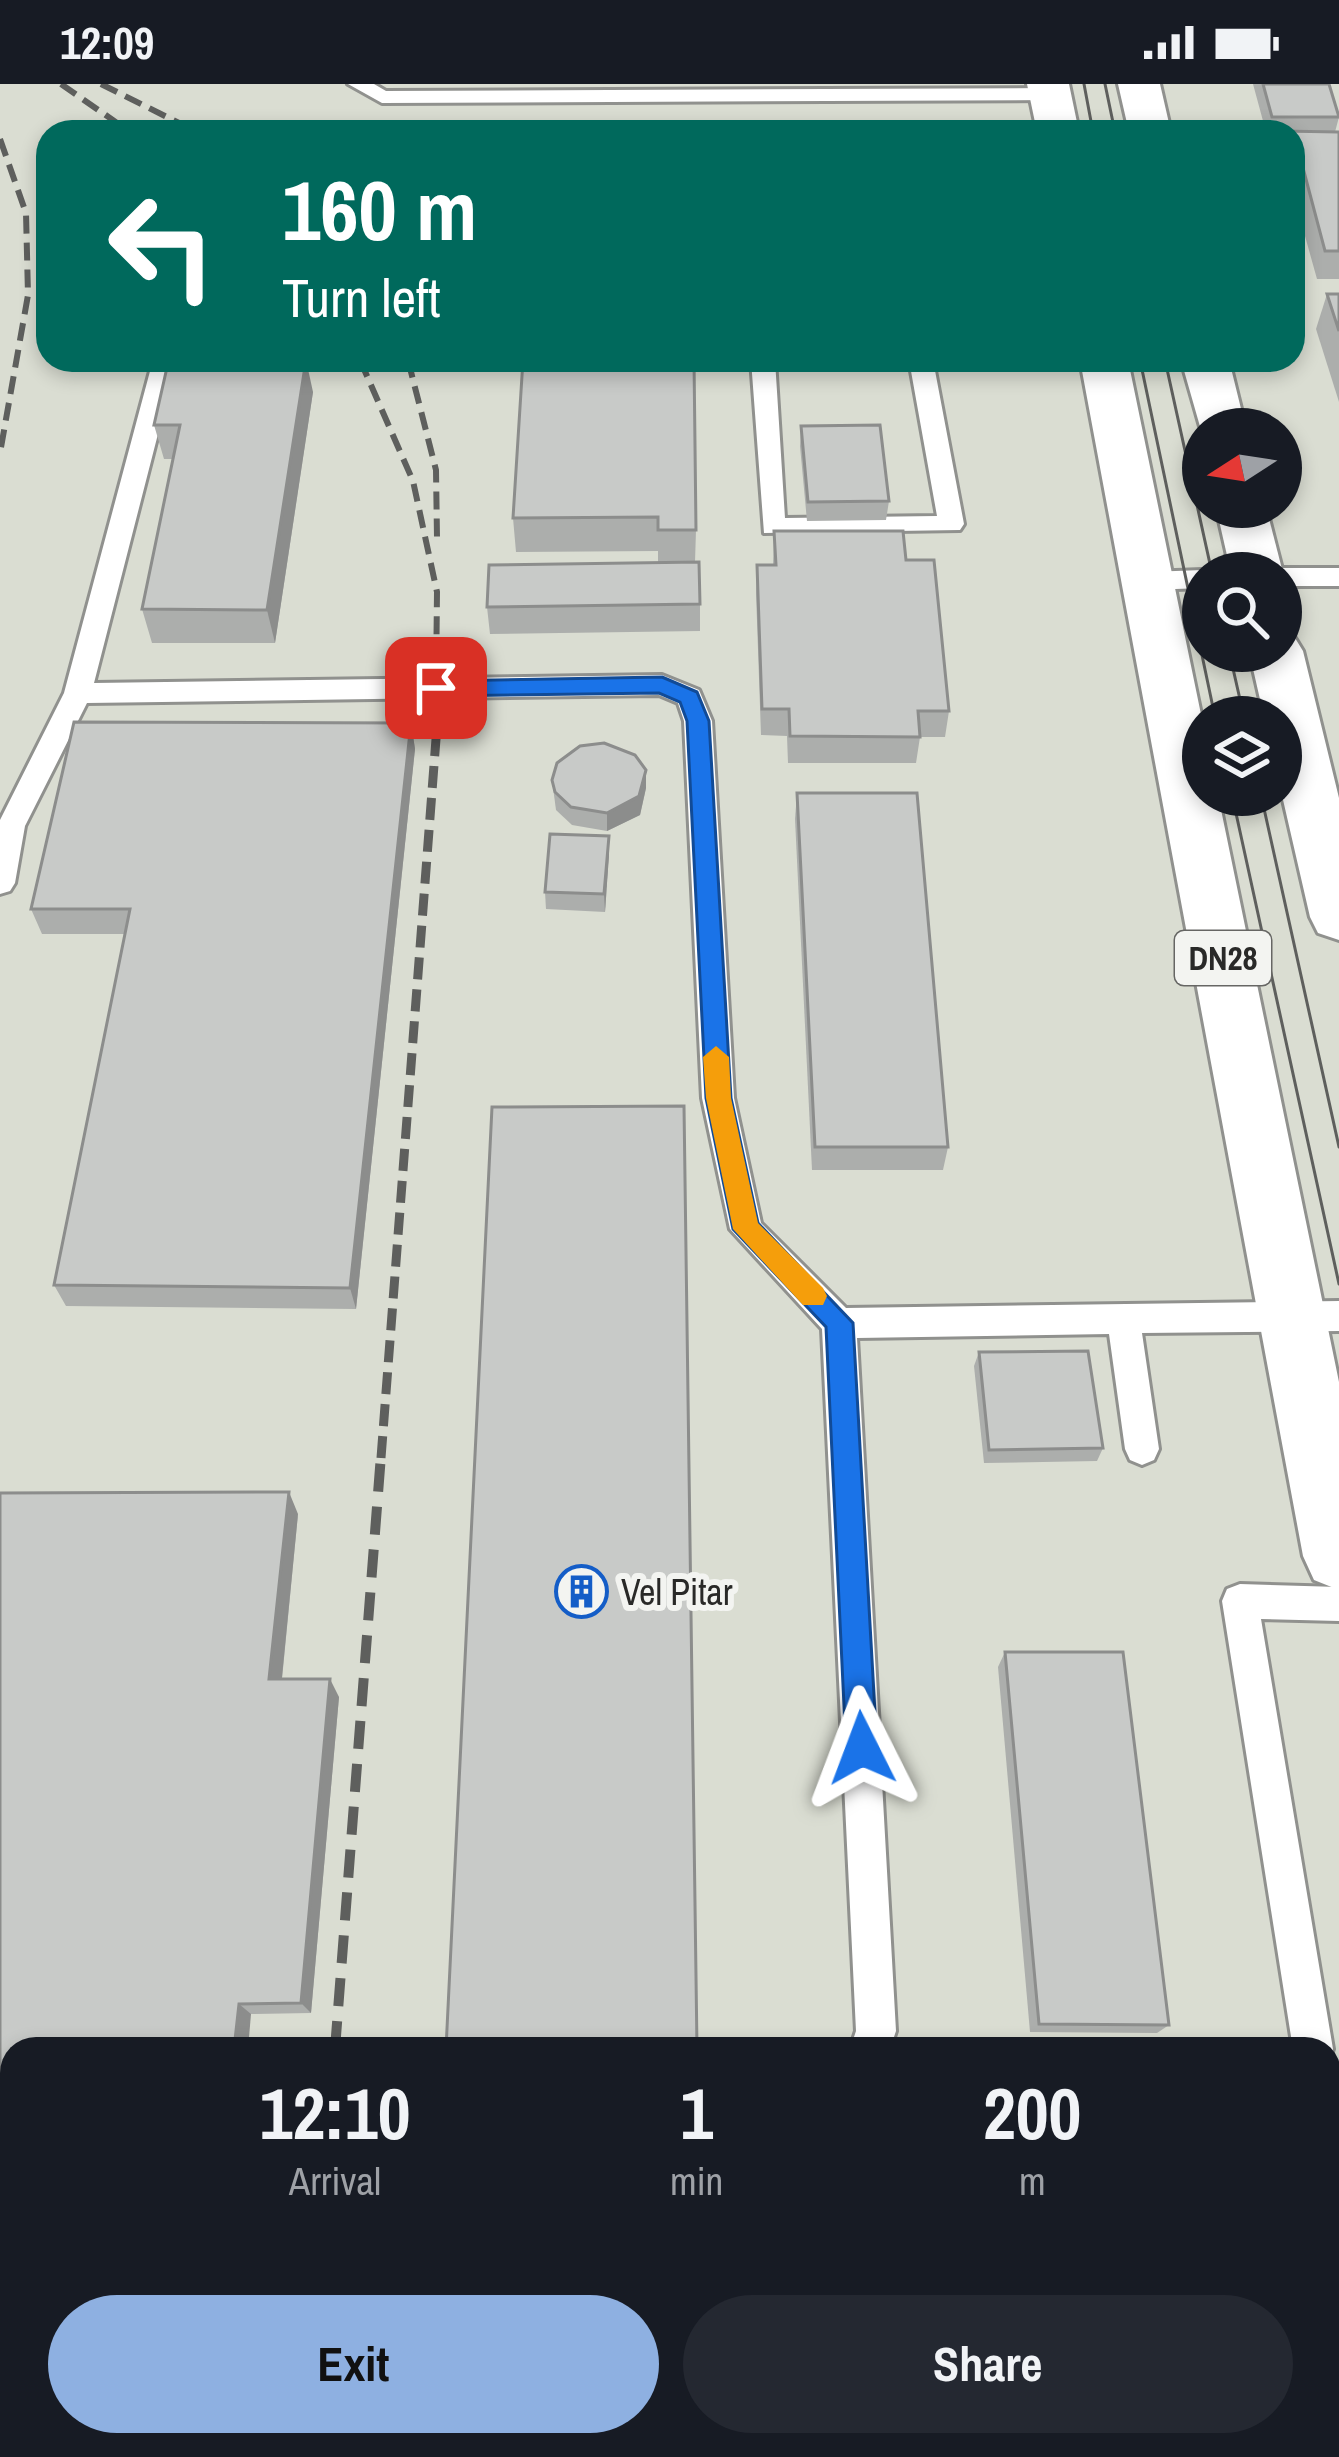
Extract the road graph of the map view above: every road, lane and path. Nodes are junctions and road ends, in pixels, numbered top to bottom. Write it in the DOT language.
graph roads {
  1 [pos="358,84"];
  2 [pos="1139,84"];
  3 [pos="1052,104"];
  4 [pos="1147,120"];
  5 [pos="162,372"];
  6 [pos="764,372"];
  7 [pos="923,372"];
  8 [pos="1108,372"];
  9 [pos="1208,372"];
  10 [pos="1217,408"];
  11 [pos="1339,577"];
  12 [pos="1302,578"];
  13 [pos="1176,580"];
  14 [pos="1281,672"];
  15 [pos="78,693"];
  16 [pos="0,883"];
  17 [pos="1339,917"];
  18 [pos="1123,1316"];
  19 [pos="1317,1316"];
  20 [pos="839,1323"];
  21 [pos="1142,1449"];
  22 [pos="1339,1556"];
  23 [pos="1339,1604"];
  24 [pos="875,2037"];
  25 [pos="1311,2037"];
  1 -- 3 [label="lane"];
  2 -- 4 [label="main road"];
  5 -- 15 [label="lane"];
  6 -- 7 [label="lane"];
  8 -- 13 [label="main road, DN28"];
  9 -- 10 [label="main road"];
  11 -- 12 [label="lane"];
  13 -- 19 [label="main road, DN28"];
  14 -- 17 [label="main road"];
  15 -- 16 [label="lane"];
  15 -- 20 [label="lane"];
  18 -- 19 [label="lane"];
  18 -- 20 [label="lane"];
  18 -- 21 [label="lane"];
  19 -- 22 [label="main road, DN28"];
  20 -- 24 [label="lane"];
  23 -- 25 [label="lane"];
}
